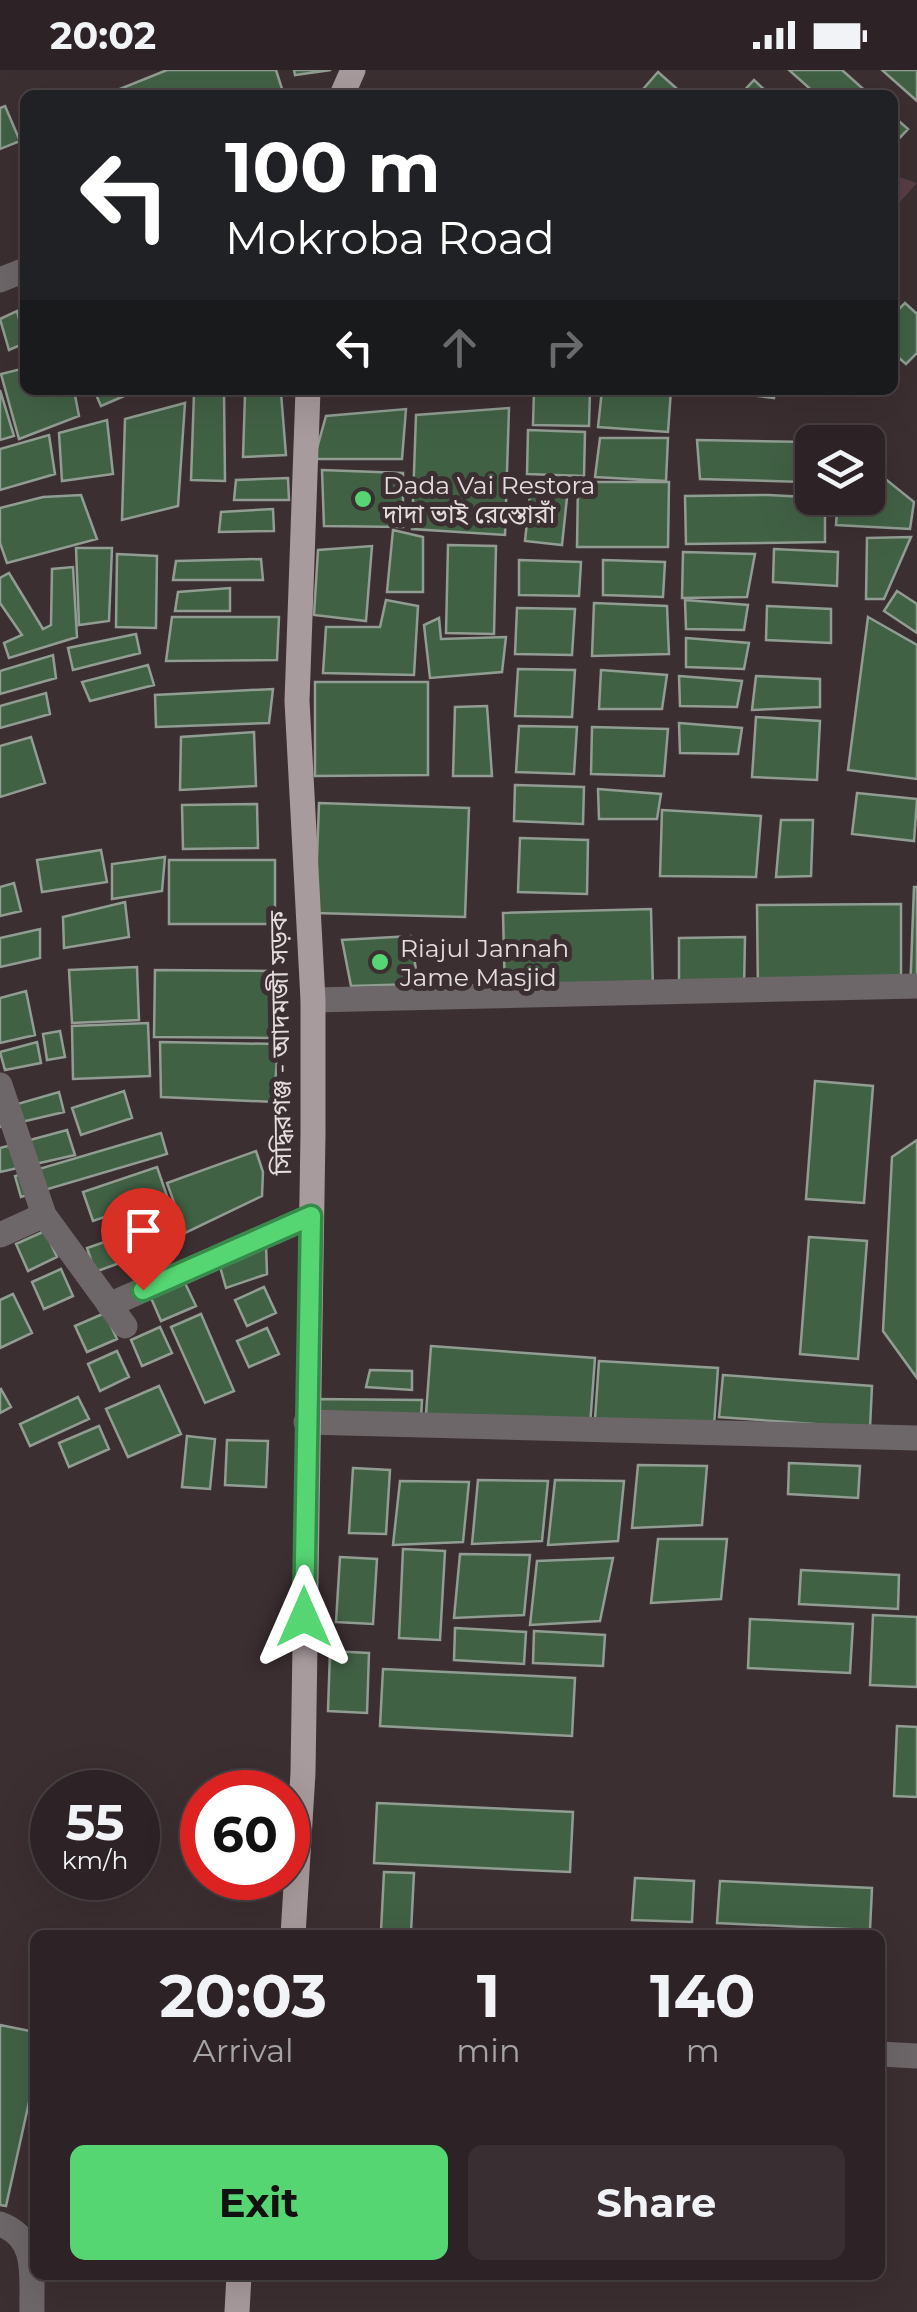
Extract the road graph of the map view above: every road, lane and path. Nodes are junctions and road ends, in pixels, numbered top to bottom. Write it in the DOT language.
graph roads {
  1 [pos="308,395"];
  2 [pos="917,986"];
  3 [pos="314,1000"];
  4 [pos="0,1085"];
  5 [pos="44,1215"];
  6 [pos="311,1216"];
  7 [pos="0,1235"];
  8 [pos="109,1305"];
  9 [pos="125,1326"];
  10 [pos="306,1422"];
  11 [pos="917,1438"];
  12 [pos="293,1930"];
  13 [pos="885,2054"];
  14 [pos="917,2056"];
  15 [pos="0,2224"];
  16 [pos="30,2248"];
  17 [pos="31,2280"];
  18 [pos="239,2280"];
  19 [pos="32,2312"];
  20 [pos="236,2312"];
  1 -- 3 [label="main road, সিদ্ধিরগঞ্জ - আদমজী সড়ক"];
  2 -- 3 [label="street"];
  3 -- 6 [label="main road, সিদ্ধিরগঞ্জ - আদমজী সড়ক"];
  4 -- 5 [label="street"];
  5 -- 7 [label="street"];
  5 -- 8 [label="street"];
  6 -- 8 [label="street"];
  6 -- 10 [label="main road, সিদ্ধিরগঞ্জ - আদমজী সড়ক"];
  8 -- 9 [label="street"];
  10 -- 11 [label="street"];
  10 -- 12 [label="main road, সিদ্ধিরগঞ্জ - আদমজী সড়ক"];
  13 -- 14 [label="street"];
  15 -- 16 [label="street"];
  17 -- 19 [label="street"];
  18 -- 20 [label="main road"];
}
